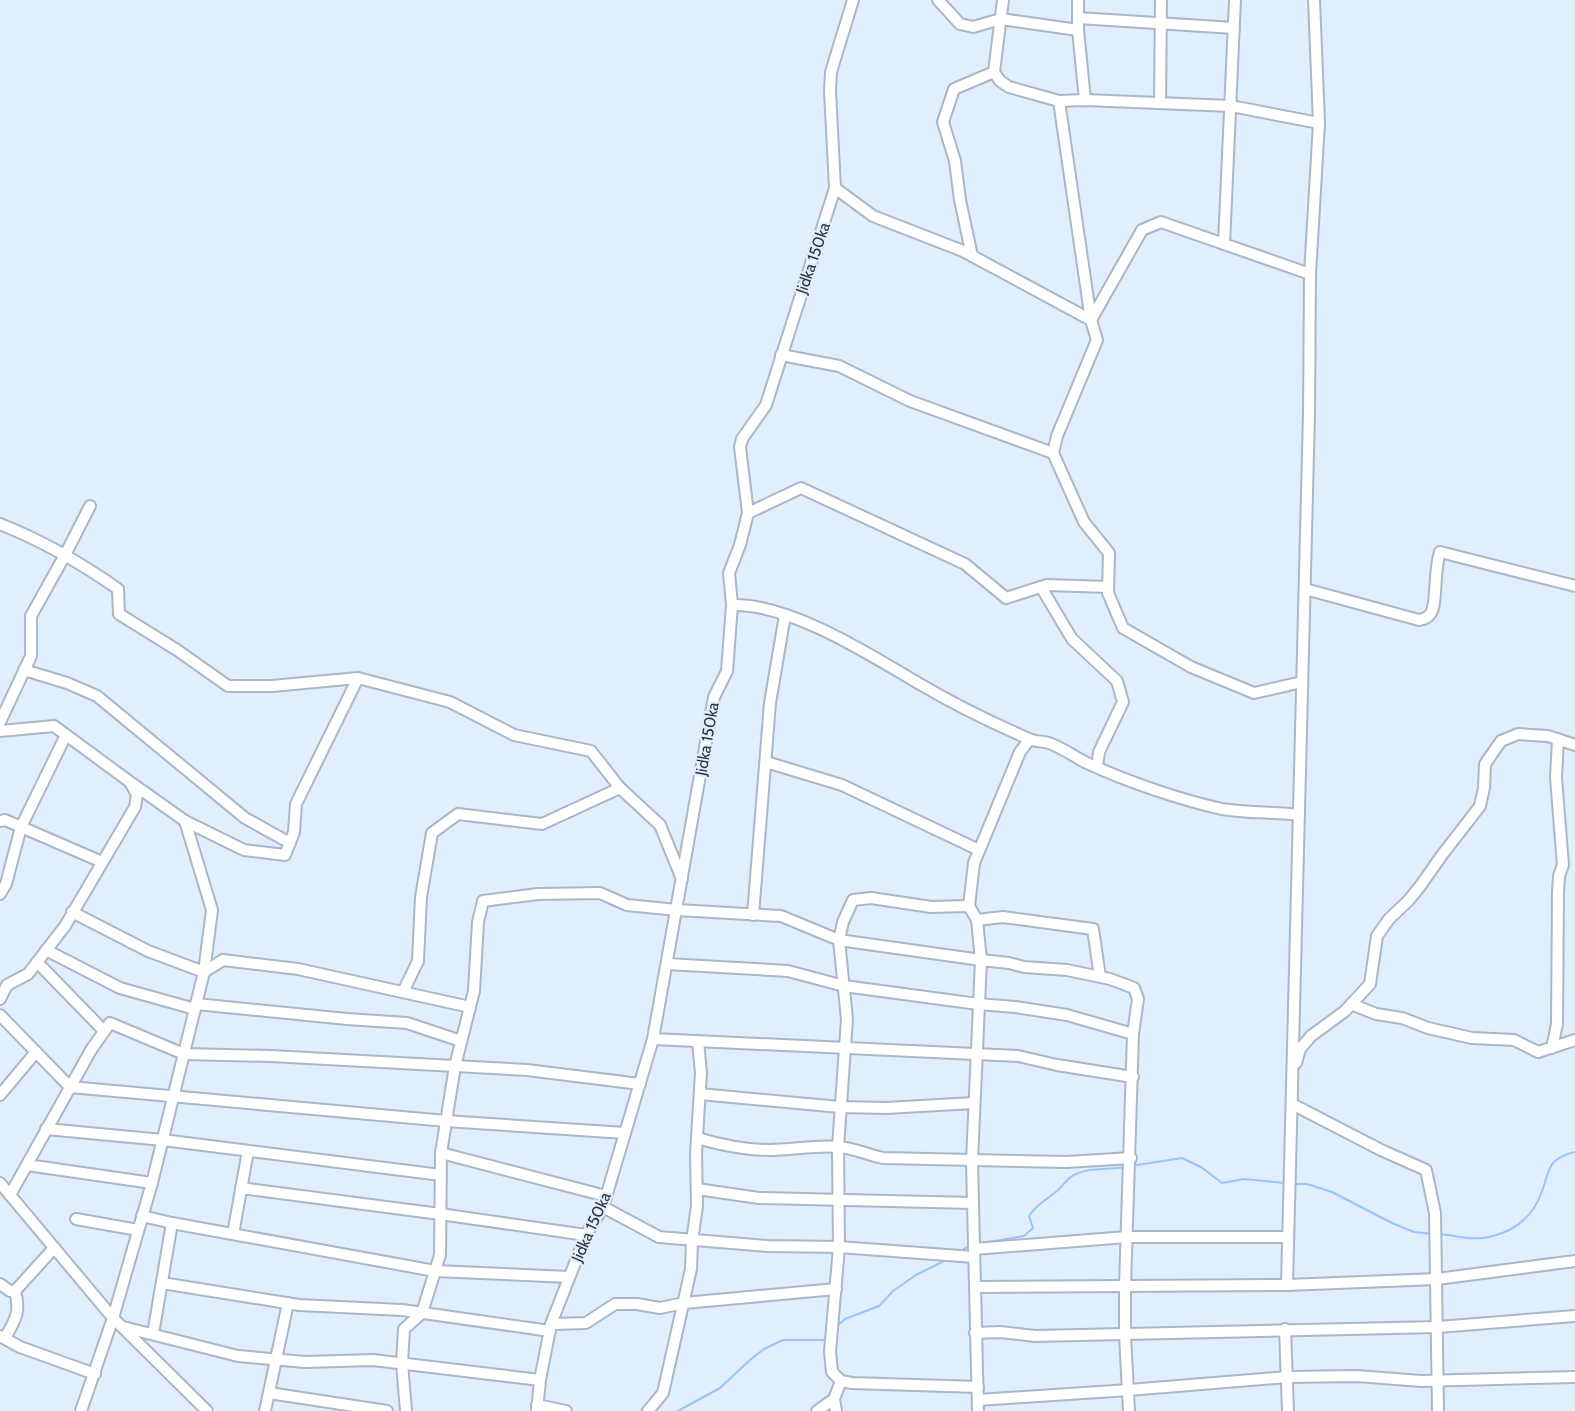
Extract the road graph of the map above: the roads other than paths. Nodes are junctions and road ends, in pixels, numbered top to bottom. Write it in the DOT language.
graph roads {
  1 [pos="853,0"];
  2 [pos="938,0"];
  3 [pos="1003,0"];
  4 [pos="1078,0"];
  5 [pos="1161,0"];
  6 [pos="1235,0"];
  7 [pos="1314,0"];
  8 [pos="1078,18"];
  9 [pos="1001,19"];
  10 [pos="1161,24"];
  11 [pos="1234,28"];
  12 [pos="1078,30"];
  13 [pos="994,72"];
  14 [pos="1085,100"];
  15 [pos="1059,101"];
  16 [pos="1160,103"];
  17 [pos="1231,106"];
  18 [pos="1319,123"];
  19 [pos="836,188"];
  20 [pos="1224,244"];
  21 [pos="972,256"];
  22 [pos="1310,274"];
  23 [pos="1091,320"];
  24 [pos="781,355"];
  25 [pos="1053,453"];
  26 [pos="90,506"];
  27 [pos="748,513"];
  28 [pos="1,526"];
  29 [pos="65,555"];
  30 [pos="1575,586"];
  31 [pos="1041,587"];
  32 [pos="1108,587"];
  33 [pos="1305,589"];
  34 [pos="732,605"];
  35 [pos="785,615"];
  36 [pos="24,670"];
  37 [pos="358,678"];
  38 [pos="1302,682"];
  39 [pos="0,722"];
  40 [pos="0,731"];
  41 [pos="66,735"];
  42 [pos="1558,739"];
  43 [pos="1029,740"];
  44 [pos="1575,744"];
  45 [pos="766,762"];
  46 [pos="1097,767"];
  47 [pos="130,782"];
  48 [pos="620,788"];
  49 [pos="1299,815"];
  50 [pos="0,821"];
  51 [pos="185,821"];
  52 [pos="21,827"];
  53 [pos="290,843"];
  54 [pos="979,850"];
  55 [pos="102,862"];
  56 [pos="682,880"];
  57 [pos="0,894"];
  58 [pos="969,906"];
  59 [pos="677,910"];
  60 [pos="72,912"];
  61 [pos="753,915"];
  62 [pos="977,920"];
  63 [pos="839,940"];
  64 [pos="46,950"];
  65 [pos="981,960"];
  66 [pos="37,962"];
  67 [pos="667,964"];
  68 [pos="204,972"];
  69 [pos="1100,977"];
  70 [pos="844,986"];
  71 [pos="404,992"];
  72 [pos="0,999"];
  73 [pos="978,1004"];
  74 [pos="1352,1004"];
  75 [pos="196,1007"];
  76 [pos="470,1007"];
  77 [pos="0,1015"];
  78 [pos="105,1031"];
  79 [pos="1133,1034"];
  80 [pos="653,1039"];
  81 [pos="1575,1040"];
  82 [pos="461,1041"];
  83 [pos="698,1041"];
  84 [pos="846,1047"];
  85 [pos="1552,1048"];
  86 [pos="36,1052"];
  87 [pos="184,1054"];
  88 [pos="976,1055"];
  89 [pos="455,1066"];
  90 [pos="1292,1074"];
  91 [pos="1132,1077"];
  92 [pos="640,1084"];
  93 [pos="70,1088"];
  94 [pos="700,1094"];
  95 [pos="0,1095"];
  96 [pos="174,1095"];
  97 [pos="974,1103"];
  98 [pos="1292,1104"];
  99 [pos="840,1107"];
  100 [pos="446,1121"];
  101 [pos="46,1129"];
  102 [pos="625,1133"];
  103 [pos="697,1138"];
  104 [pos="163,1140"];
  105 [pos="838,1147"];
  106 [pos="248,1151"];
  107 [pos="441,1153"];
  108 [pos="1131,1158"];
  109 [pos="972,1161"];
  110 [pos="27,1165"];
  111 [pos="441,1175"];
  112 [pos="152,1183"];
  113 [pos="241,1188"];
  114 [pos="3,1189"];
  115 [pos="697,1189"];
  116 [pos="838,1200"];
  117 [pos="604,1202"];
  118 [pos="973,1203"];
  119 [pos="440,1214"];
  120 [pos="141,1216"];
  121 [pos="76,1219"];
  122 [pos="172,1223"];
  123 [pos="138,1230"];
  124 [pos="232,1234"];
  125 [pos="586,1235"];
  126 [pos="1288,1237"];
  127 [pos="1127,1238"];
  128 [pos="692,1240"];
  129 [pos="839,1246"];
  130 [pos="54,1248"];
  131 [pos="974,1253"];
  132 [pos="1575,1261"];
  133 [pos="435,1271"];
  134 [pos="569,1277"];
  135 [pos="1437,1279"];
  136 [pos="162,1283"];
  137 [pos="0,1284"];
  138 [pos="1287,1284"];
  139 [pos="1125,1286"];
  140 [pos="975,1287"];
  141 [pos="836,1289"];
  142 [pos="15,1291"];
  143 [pos="288,1303"];
  144 [pos="684,1304"];
  145 [pos="422,1313"];
  146 [pos="1575,1316"];
  147 [pos="113,1318"];
  148 [pos="123,1327"];
  149 [pos="1438,1327"];
  150 [pos="550,1328"];
  151 [pos="1285,1329"];
  152 [pos="975,1333"];
  153 [pos="153,1334"];
  154 [pos="1125,1335"];
  155 [pos="2,1337"];
  156 [pos="276,1359"];
  157 [pos="402,1363"];
  158 [pos="95,1374"];
  159 [pos="1288,1377"];
  160 [pos="1575,1377"];
  161 [pos="540,1380"];
  162 [pos="1438,1380"];
  163 [pos="841,1381"];
  164 [pos="978,1388"];
  165 [pos="1129,1390"];
  166 [pos="269,1393"];
  167 [pos="834,1399"];
  168 [pos="978,1405"];
  169 [pos="537,1408"];
  170 [pos="81,1411"];
  171 [pos="207,1411"];
  172 [pos="265,1411"];
  173 [pos="387,1411"];
  174 [pos="406,1411"];
  175 [pos="566,1411"];
  176 [pos="648,1411"];
  177 [pos="817,1411"];
  178 [pos="836,1411"];
  179 [pos="1130,1411"];
  180 [pos="1288,1411"];
  181 [pos="1438,1411"];
  1 -- 19 [label="street, Jidka 150ka"];
  2 -- 9 [label="street"];
  3 -- 9 [label="street"];
  4 -- 8 [label="street"];
  5 -- 10 [label="street"];
  6 -- 11 [label="street"];
  7 -- 18 [label="street"];
  8 -- 10 [label="street"];
  8 -- 12 [label="street"];
  9 -- 12 [label="street"];
  9 -- 13 [label="street"];
  10 -- 11 [label="street"];
  10 -- 16 [label="street"];
  11 -- 17 [label="street"];
  12 -- 14 [label="street"];
  13 -- 15 [label="street"];
  13 -- 21 [label="street"];
  14 -- 15 [label="street"];
  14 -- 16 [label="street"];
  15 -- 23 [label="street"];
  16 -- 17 [label="street"];
  17 -- 18 [label="street"];
  17 -- 20 [label="street"];
  18 -- 22 [label="street"];
  19 -- 21 [label="street"];
  19 -- 24 [label="street, Jidka 150ka"];
  20 -- 22 [label="street"];
  20 -- 23 [label="street"];
  21 -- 23 [label="street"];
  22 -- 33 [label="street"];
  23 -- 25 [label="street"];
  24 -- 25 [label="street"];
  24 -- 27 [label="street, Jidka 150ka"];
  25 -- 32 [label="street"];
  26 -- 29 [label="street"];
  27 -- 31 [label="street"];
  27 -- 34 [label="street, Jidka 150ka"];
  28 -- 29 [label="street"];
  29 -- 36 [label="street"];
  29 -- 37 [label="street"];
  30 -- 33 [label="street"];
  31 -- 32 [label="street"];
  31 -- 46 [label="street"];
  32 -- 38 [label="street"];
  33 -- 38 [label="street"];
  34 -- 35 [label="street"];
  34 -- 56 [label="street, Jidka 150ka"];
  35 -- 43 [label="street"];
  35 -- 45 [label="street"];
  36 -- 39 [label="street"];
  36 -- 53 [label="street"];
  37 -- 48 [label="street"];
  37 -- 53 [label="street"];
  38 -- 49 [label="street"];
  40 -- 41 [label="street"];
  41 -- 47 [label="street"];
  41 -- 52 [label="street"];
  42 -- 44 [label="street"];
  42 -- 74 [label="street"];
  42 -- 85 [label="street"];
  43 -- 46 [label="street"];
  43 -- 54 [label="street"];
  45 -- 54 [label="street"];
  45 -- 61 [label="street"];
  46 -- 49 [label="street"];
  47 -- 51 [label="street"];
  47 -- 55 [label="street"];
  48 -- 56 [label="street"];
  48 -- 71 [label="street"];
  49 -- 90 [label="street"];
  50 -- 52 [label="street"];
  51 -- 53 [label="street"];
  51 -- 68 [label="street"];
  52 -- 55 [label="street"];
  52 -- 57 [label="street"];
  54 -- 58 [label="street"];
  55 -- 60 [label="street"];
  56 -- 59 [label="street, Jidka 150ka"];
  58 -- 62 [label="street"];
  58 -- 63 [label="street"];
  59 -- 61 [label="street"];
  59 -- 67 [label="street, Jidka 150ka"];
  59 -- 76 [label="street"];
  60 -- 64 [label="street"];
  60 -- 68 [label="street"];
  61 -- 63 [label="street"];
  62 -- 65 [label="street"];
  62 -- 69 [label="street"];
  63 -- 65 [label="street"];
  63 -- 70 [label="street"];
  64 -- 66 [label="street"];
  64 -- 75 [label="street"];
  65 -- 69 [label="street"];
  65 -- 73 [label="street"];
  66 -- 72 [label="street"];
  66 -- 78 [label="street"];
  67 -- 70 [label="street"];
  67 -- 80 [label="street, Jidka 150ka"];
  68 -- 71 [label="street"];
  68 -- 75 [label="street"];
  69 -- 79 [label="street"];
  70 -- 73 [label="street"];
  70 -- 84 [label="street"];
  71 -- 76 [label="street"];
  73 -- 79 [label="street"];
  73 -- 88 [label="street"];
  74 -- 85 [label="street"];
  74 -- 90 [label="street"];
  75 -- 82 [label="street"];
  75 -- 87 [label="street"];
  76 -- 82 [label="street"];
  77 -- 86 [label="street"];
  78 -- 87 [label="street"];
  78 -- 93 [label="street"];
  79 -- 91 [label="street"];
  80 -- 83 [label="street"];
  80 -- 92 [label="street, Jidka 150ka"];
  81 -- 85 [label="street"];
  82 -- 89 [label="street"];
  83 -- 84 [label="street"];
  83 -- 94 [label="street"];
  84 -- 88 [label="street"];
  84 -- 99 [label="street"];
  86 -- 93 [label="street"];
  86 -- 95 [label="street"];
  87 -- 89 [label="street"];
  87 -- 96 [label="street"];
  88 -- 91 [label="street"];
  88 -- 97 [label="street"];
  89 -- 92 [label="street"];
  89 -- 100 [label="street"];
  90 -- 98 [label="street"];
  91 -- 108 [label="street"];
  92 -- 102 [label="street, Jidka 150ka"];
  93 -- 96 [label="street"];
  93 -- 101 [label="street"];
  94 -- 99 [label="street"];
  94 -- 103 [label="street"];
  96 -- 100 [label="street"];
  96 -- 104 [label="street"];
  97 -- 99 [label="street"];
  97 -- 109 [label="street"];
  98 -- 126 [label="street"];
  98 -- 135 [label="street"];
  99 -- 105 [label="street"];
  100 -- 102 [label="street"];
  100 -- 107 [label="street"];
  101 -- 104 [label="street"];
  101 -- 110 [label="street"];
  102 -- 117 [label="street, Jidka 150ka"];
  103 -- 105 [label="street"];
  103 -- 115 [label="street"];
  104 -- 106 [label="street"];
  104 -- 112 [label="street"];
  105 -- 109 [label="street"];
  105 -- 116 [label="street"];
  106 -- 111 [label="street"];
  106 -- 113 [label="street"];
  107 -- 111 [label="street"];
  107 -- 117 [label="street"];
  108 -- 109 [label="street"];
  108 -- 127 [label="street"];
  109 -- 118 [label="street"];
  110 -- 112 [label="street"];
  110 -- 114 [label="street"];
  111 -- 119 [label="street"];
  112 -- 120 [label="street"];
  113 -- 119 [label="street"];
  113 -- 124 [label="street"];
  114 -- 130 [label="street"];
  115 -- 116 [label="street"];
  115 -- 128 [label="street"];
  116 -- 118 [label="street"];
  116 -- 129 [label="street"];
  117 -- 125 [label="street, Jidka 150ka"];
  117 -- 128 [label="street"];
  118 -- 131 [label="street"];
  119 -- 125 [label="street"];
  119 -- 133 [label="street"];
  120 -- 122 [label="street"];
  120 -- 123 [label="street"];
  121 -- 123 [label="street"];
  122 -- 124 [label="street"];
  122 -- 136 [label="street"];
  123 -- 147 [label="street"];
  124 -- 133 [label="street"];
  125 -- 134 [label="street, Jidka 150ka"];
  126 -- 127 [label="street"];
  126 -- 138 [label="street"];
  127 -- 131 [label="street"];
  127 -- 139 [label="street"];
  128 -- 129 [label="street"];
  128 -- 144 [label="street"];
  129 -- 131 [label="street"];
  129 -- 141 [label="street"];
  130 -- 142 [label="street"];
  130 -- 147 [label="street"];
  131 -- 140 [label="street"];
  132 -- 135 [label="street"];
  133 -- 134 [label="street"];
  133 -- 145 [label="street"];
  134 -- 150 [label="street, Jidka 150ka"];
  135 -- 138 [label="street"];
  135 -- 149 [label="street"];
  136 -- 143 [label="street"];
  136 -- 153 [label="street"];
  137 -- 142 [label="street"];
  138 -- 139 [label="street"];
  139 -- 140 [label="street"];
  139 -- 154 [label="street"];
  140 -- 152 [label="street"];
  141 -- 144 [label="street"];
  141 -- 163 [label="street"];
  142 -- 155 [label="street"];
  143 -- 145 [label="street"];
  143 -- 156 [label="street"];
  144 -- 150 [label="street"];
  144 -- 176 [label="street"];
  145 -- 150 [label="street"];
  145 -- 157 [label="street"];
  146 -- 149 [label="street"];
  147 -- 148 [label="street"];
  147 -- 158 [label="street"];
  148 -- 153 [label="street"];
  148 -- 171 [label="street"];
  149 -- 151 [label="street"];
  149 -- 162 [label="street"];
  150 -- 161 [label="street, Jidka 150ka"];
  151 -- 154 [label="street"];
  151 -- 159 [label="street"];
  152 -- 154 [label="street"];
  152 -- 164 [label="street"];
  153 -- 156 [label="street"];
  154 -- 165 [label="street"];
  155 -- 158 [label="street"];
  156 -- 157 [label="street"];
  156 -- 166 [label="street"];
  157 -- 161 [label="street"];
  157 -- 174 [label="street"];
  158 -- 170 [label="street"];
  159 -- 162 [label="street"];
  159 -- 165 [label="street"];
  159 -- 180 [label="street"];
  160 -- 162 [label="street"];
  161 -- 169 [label="street, Jidka 150ka"];
  162 -- 181 [label="street"];
  163 -- 164 [label="street"];
  163 -- 167 [label="street"];
  164 -- 168 [label="street"];
  165 -- 168 [label="street"];
  165 -- 179 [label="street"];
  166 -- 172 [label="street"];
  166 -- 173 [label="street"];
  167 -- 177 [label="street"];
  167 -- 178 [label="street"];
  169 -- 175 [label="street"];
}
